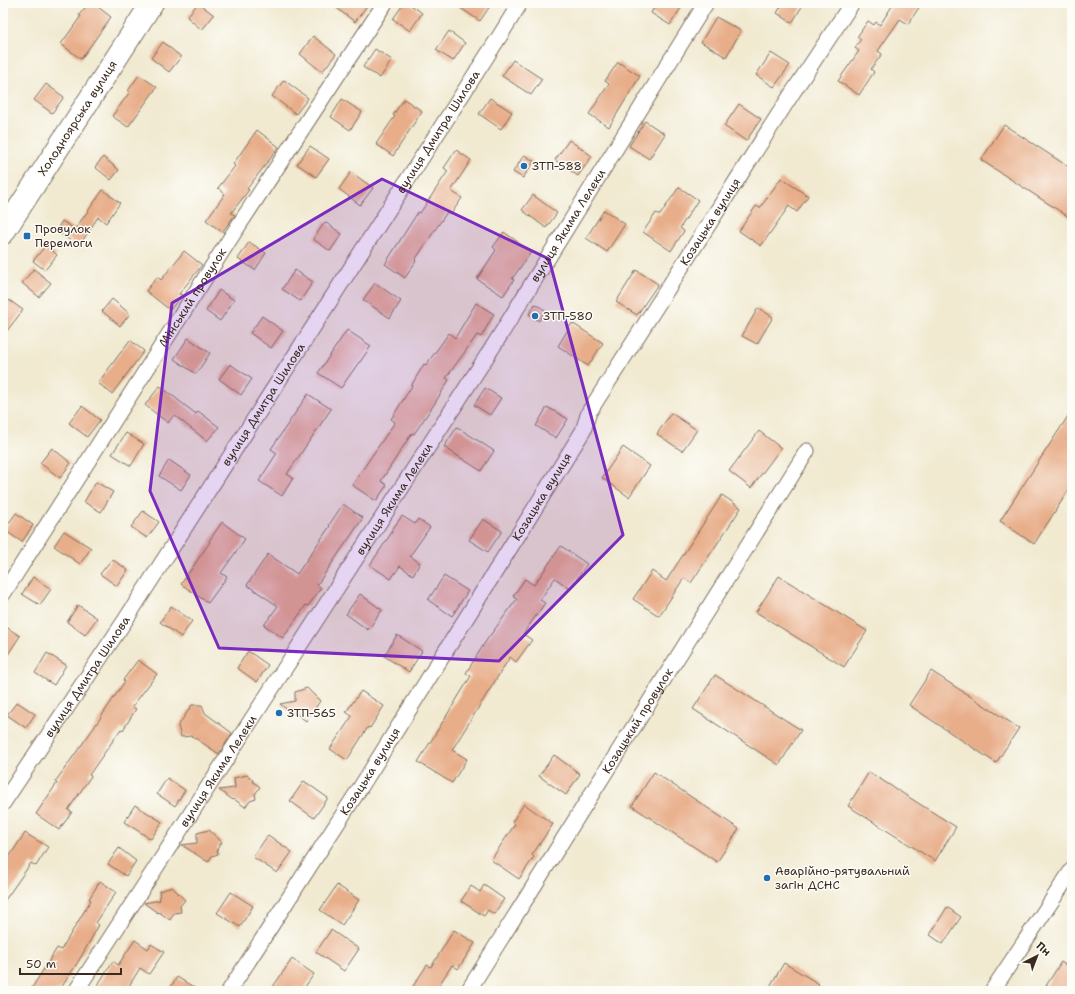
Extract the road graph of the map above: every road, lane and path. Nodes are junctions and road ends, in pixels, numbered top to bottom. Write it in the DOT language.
graph roads {
  1 [pos="152,3"];
  2 [pos="385,3"];
  3 [pos="520,3"];
  4 [pos="706,3"];
  5 [pos="852,3"];
  6 [pos="3,232"];
  7 [pos="807,451"];
  8 [pos="3,594"];
  9 [pos="3,803"];
  10 [pos="1072,870"];
  11 [pos="76,991"];
  12 [pos="229,991"];
  13 [pos="468,991"];
  14 [pos="992,991"];
  1 -- 6 [label="main road, Холодноярська вулиця"];
  2 -- 8 [label="street, Мінський провулок"];
  3 -- 9 [label="street, вулиця Дмитра Шилова"];
  4 -- 11 [label="street, вулиця Якима Лелеки"];
  5 -- 12 [label="street, Козацька вулиця"];
  7 -- 13 [label="street, Козацький провулок"];
  10 -- 14 [label="street"];
}
